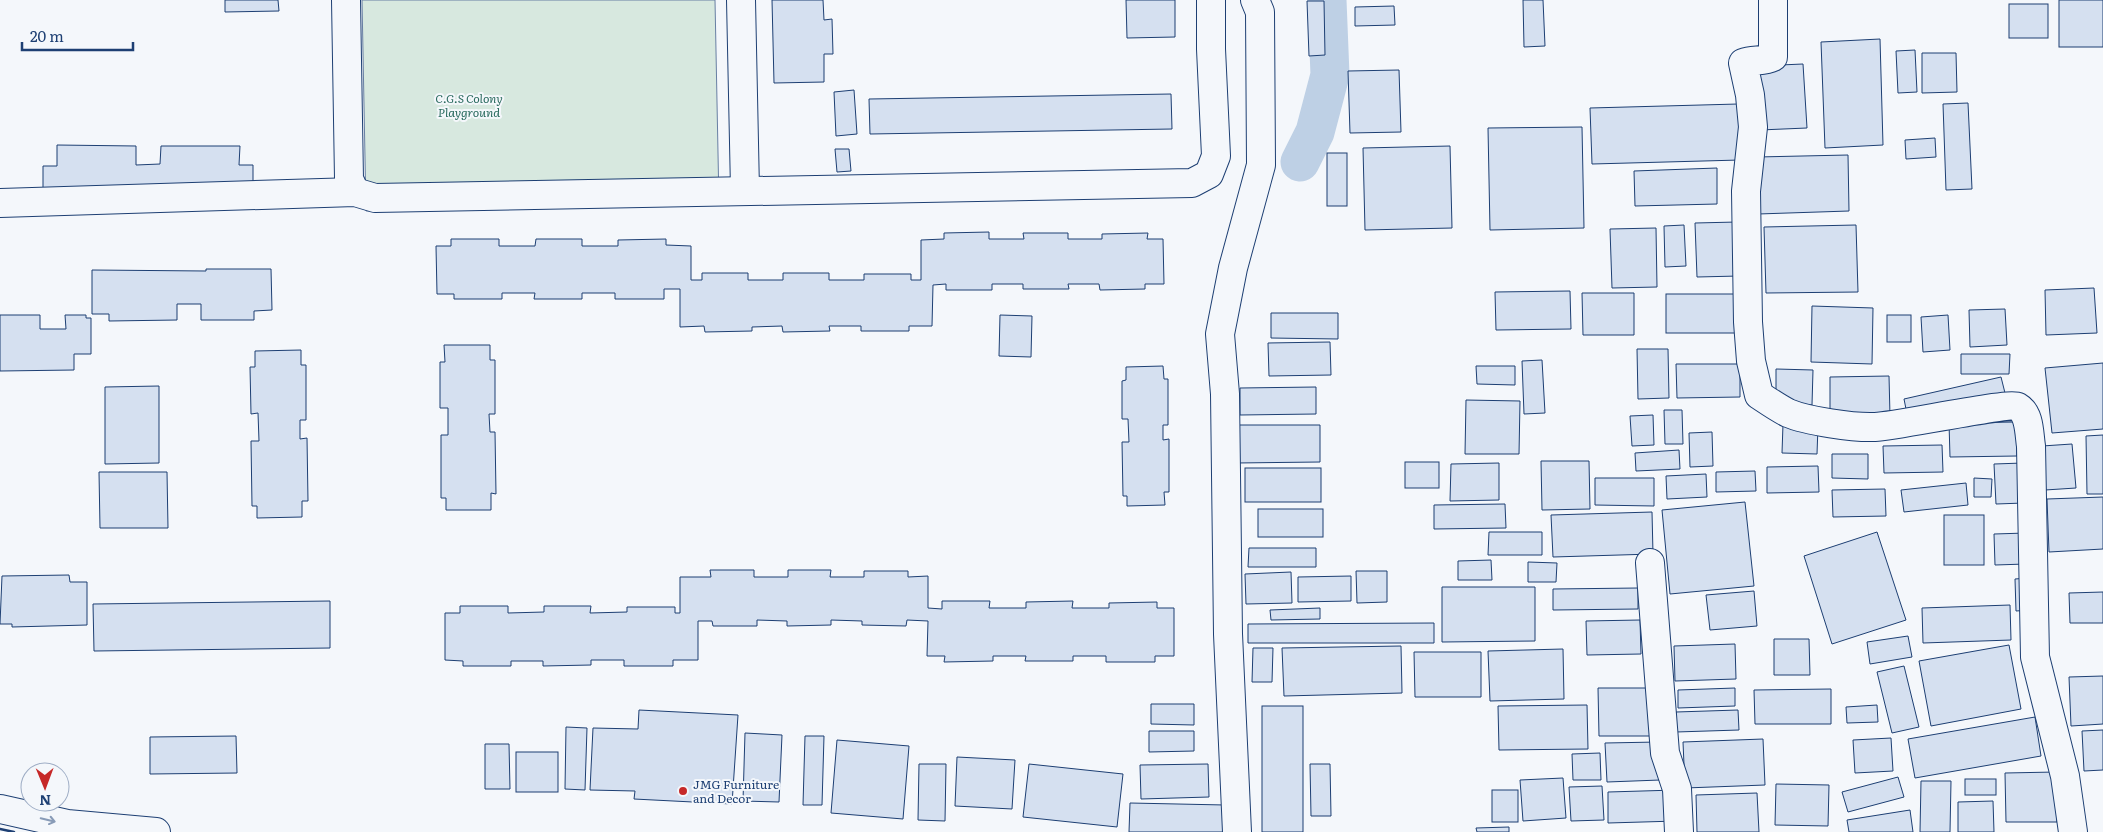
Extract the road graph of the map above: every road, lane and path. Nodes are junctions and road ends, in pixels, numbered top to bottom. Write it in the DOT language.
graph roads {
  1 [pos="346,0"];
  2 [pos="741,0"];
  3 [pos="1211,0"];
  4 [pos="1255,0"];
  5 [pos="1773,0"];
  6 [pos="745,190"];
  7 [pos="355,192"];
  8 [pos="0,203"];
  9 [pos="1650,563"];
  10 [pos="0,809"];
  11 [pos="156,832"];
  12 [pos="1237,832"];
  13 [pos="1679,832"];
  14 [pos="2073,832"];
  1 -- 7 [label="street"];
  2 -- 6 [label="street"];
  3 -- 6 [label="street"];
  4 -- 12 [label="street"];
  5 -- 14 [label="street"];
  6 -- 7 [label="street"];
  7 -- 8 [label="street"];
  9 -- 13 [label="street"];
  10 -- 11 [label="street, one-way"];
}
